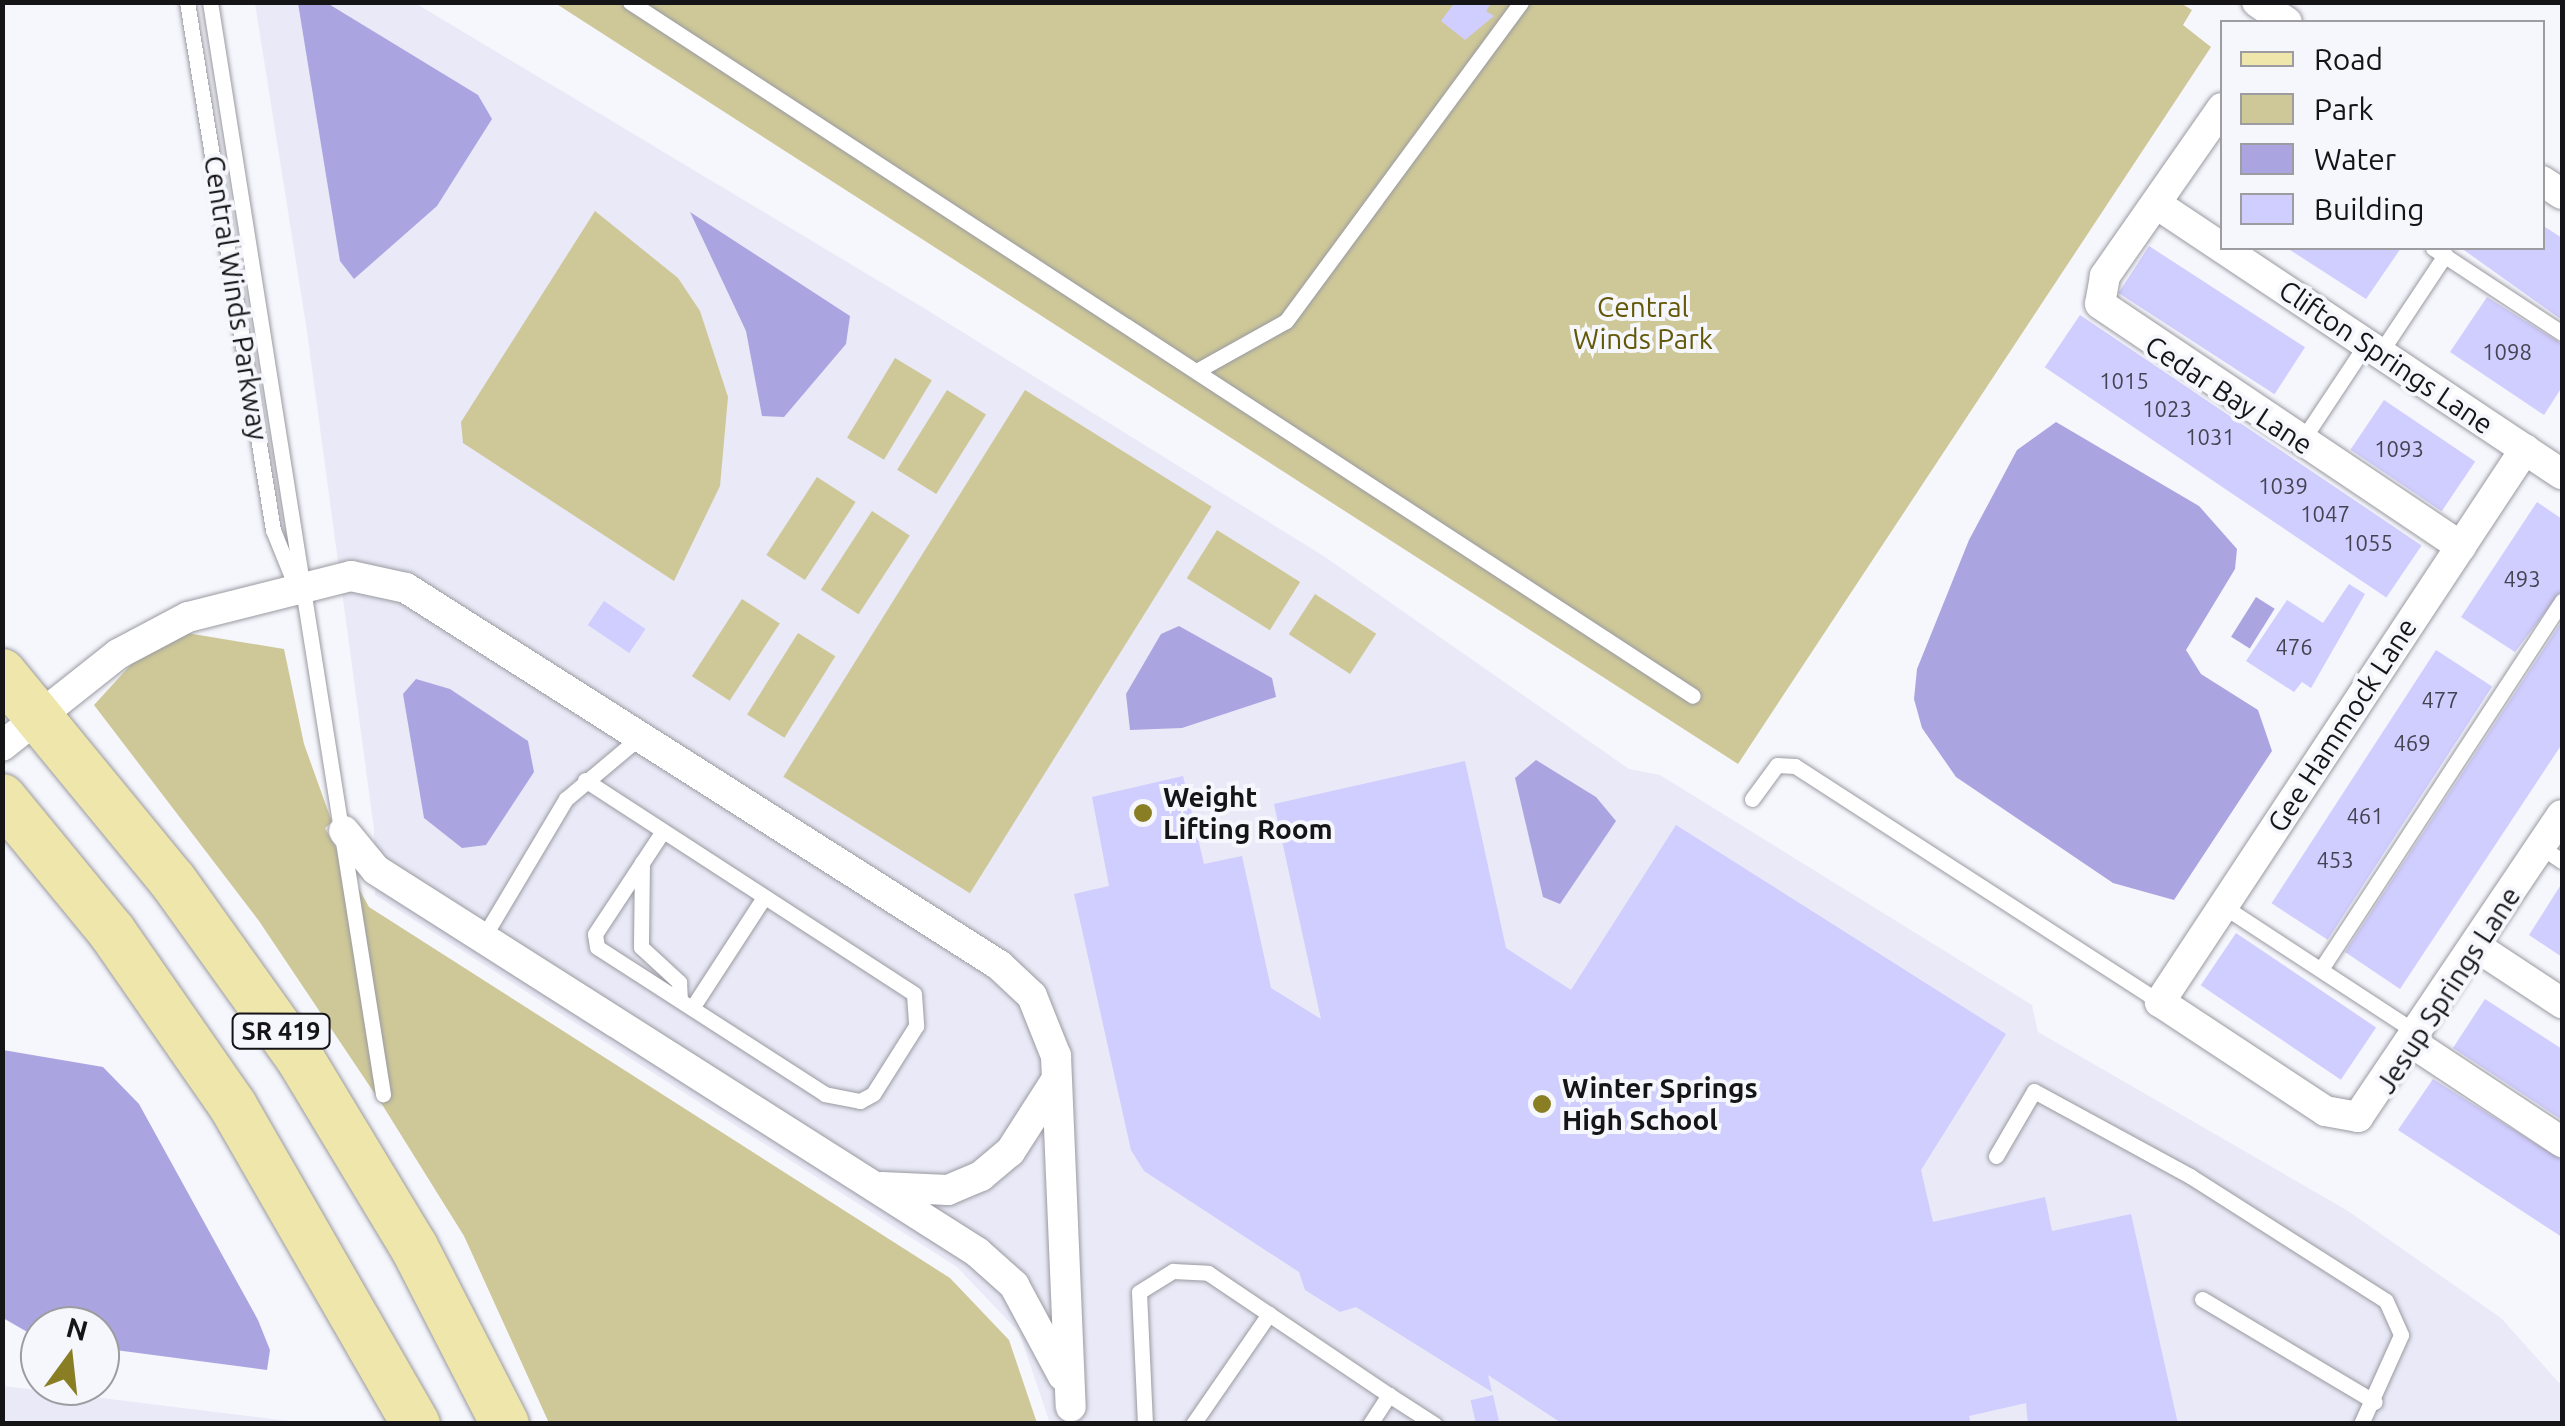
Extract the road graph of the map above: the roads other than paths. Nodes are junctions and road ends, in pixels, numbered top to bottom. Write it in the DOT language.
graph roads {
  1 [pos="187,2"];
  2 [pos="210,2"];
  3 [pos="630,2"];
  4 [pos="1521,2"];
  5 [pos="2220,112"];
  6 [pos="2158,206"];
  7 [pos="2220,247"];
  8 [pos="2224,250"];
  9 [pos="2439,251"];
  10 [pos="2562,332"];
  11 [pos="2373,349"];
  12 [pos="1200,369"];
  13 [pos="2300,442"];
  14 [pos="2525,449"];
  15 [pos="2562,474"];
  16 [pos="2460,547"];
  17 [pos="297,590"];
  18 [pos="2562,602"];
  19 [pos="2,673"];
  20 [pos="1692,696"];
  21 [pos="39,715"];
  22 [pos="642,735"];
  23 [pos="2,746"];
  24 [pos="585,780"];
  25 [pos="2,798"];
  26 [pos="1752,800"];
  27 [pos="2562,815"];
  28 [pos="344,831"];
  29 [pos="663,831"];
  30 [pos="2552,854"];
  31 [pos="642,862"];
  32 [pos="764,896"];
  33 [pos="2223,906"];
  34 [pos="483,938"];
  35 [pos="2478,947"];
  36 [pos="2321,968"];
  37 [pos="2160,1002"];
  38 [pos="2562,1003"];
  39 [pos="686,1004"];
  40 [pos="2417,1039"];
  41 [pos="1057,1077"];
  42 [pos="384,1094"];
  43 [pos="2562,1142"];
  44 [pos="1996,1156"];
  45 [pos="874,1186"];
  46 [pos="2202,1299"];
  47 [pos="1269,1314"];
  48 [pos="1389,1395"];
  49 [pos="2375,1402"];
  50 [pos="1072,1415"];
  51 [pos="416,1424"];
  52 [pos="506,1424"];
  53 [pos="1145,1424"];
  54 [pos="1193,1424"];
  55 [pos="1370,1424"];
  56 [pos="1434,1424"];
  57 [pos="2362,1424"];
  1 -- 17 [label="lane, Central Winds Parkway"];
  2 -- 17 [label="lane, Central Winds Parkway"];
  3 -- 12 [label="lane"];
  4 -- 12 [label="lane"];
  5 -- 6 [label="street"];
  6 -- 7 [label="street, Clifton Springs Lane"];
  6 -- 13 [label="street, Cedar Bay Lane"];
  8 -- 11 [label="street, Clifton Springs Lane"];
  9 -- 10 [label="lane"];
  9 -- 11 [label="lane"];
  11 -- 13 [label="lane"];
  11 -- 14 [label="street, Clifton Springs Lane"];
  12 -- 20 [label="lane"];
  13 -- 16 [label="street, Cedar Bay Lane"];
  14 -- 15 [label="street, Clifton Springs Lane"];
  14 -- 16 [label="street, Gee Hammock Lane"];
  16 -- 33 [label="street, Gee Hammock Lane"];
  17 -- 21 [label="street"];
  17 -- 22 [label="street"];
  17 -- 28 [label="lane, Central Winds Parkway"];
  18 -- 36 [label="lane"];
  19 -- 21 [label="main road, SR 419"];
  21 -- 23 [label="street"];
  21 -- 52 [label="main road, SR 419"];
  22 -- 24 [label="lane"];
  22 -- 41 [label="street"];
  24 -- 29 [label="lane"];
  24 -- 34 [label="lane"];
  25 -- 51 [label="main road, SR 419"];
  26 -- 37 [label="lane"];
  27 -- 30 [label="street, Jesup Springs Lane"];
  28 -- 34 [label="street"];
  28 -- 42 [label="lane, Central Winds Parkway"];
  29 -- 31 [label="lane"];
  29 -- 32 [label="lane"];
  30 -- 35 [label="street, Jesup Springs Lane"];
  31 -- 39 [label="lane"];
  31 -- 39 [label="lane"];
  32 -- 39 [label="lane"];
  32 -- 39 [label="lane"];
  33 -- 36 [label="lane"];
  33 -- 37 [label="street, Gee Hammock Lane"];
  34 -- 45 [label="street"];
  35 -- 38 [label="street"];
  35 -- 40 [label="street, Jesup Springs Lane"];
  36 -- 40 [label="lane"];
  37 -- 40 [label="street, Jesup Springs Lane"];
  40 -- 43 [label="street"];
  41 -- 45 [label="street"];
  41 -- 50 [label="street"];
  44 -- 49 [label="lane"];
  45 -- 50 [label="street"];
  46 -- 49 [label="lane"];
  47 -- 48 [label="lane"];
  47 -- 53 [label="lane"];
  47 -- 54 [label="lane"];
  48 -- 55 [label="lane"];
  48 -- 56 [label="lane"];
  49 -- 57 [label="lane"];
}
